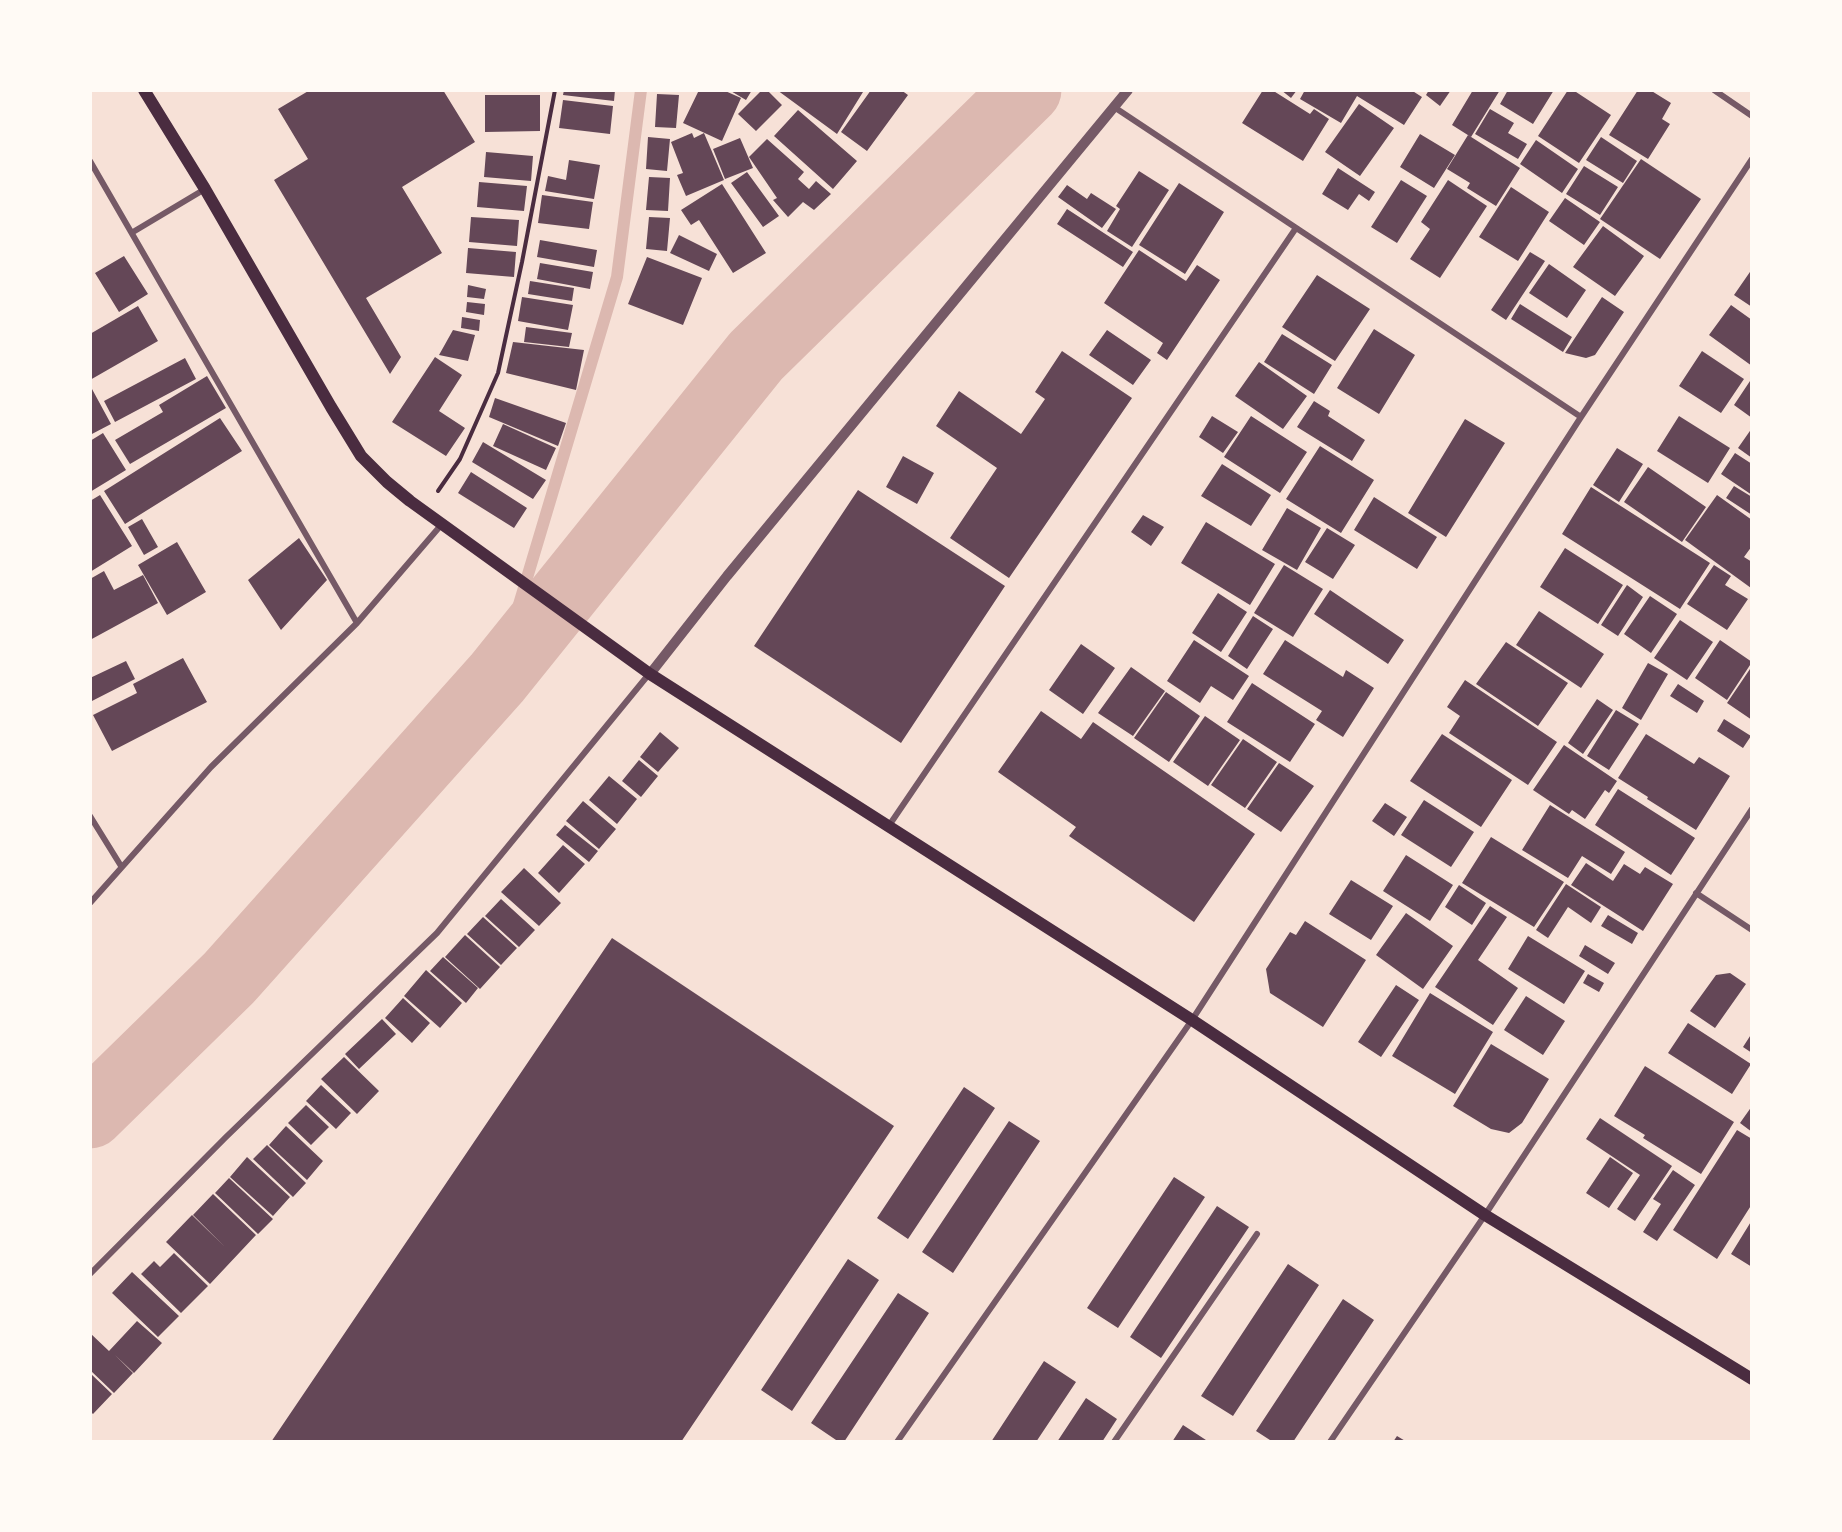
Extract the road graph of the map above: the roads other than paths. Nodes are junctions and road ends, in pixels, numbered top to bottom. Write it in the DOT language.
graph roads {
  1 [pos="144,90"];
  2 [pos="1128,90"];
  3 [pos="1714,90"];
  4 [pos="1114,107"];
  5 [pos="1752,116"];
  6 [pos="1752,159"];
  7 [pos="90,161"];
  8 [pos="205,189"];
  9 [pos="1296,228"];
  10 [pos="133,232"];
  11 [pos="1581,417"];
  12 [pos="441,524"];
  13 [pos="357,623"];
  14 [pos="650,674"];
  15 [pos="1752,809"];
  16 [pos="90,816"];
  17 [pos="888,827"];
  18 [pos="121,866"];
  19 [pos="1696,893"];
  20 [pos="90,903"];
  21 [pos="1752,930"];
  22 [pos="1192,1020"];
  23 [pos="1485,1215"];
  24 [pos="1257,1234"];
  25 [pos="90,1274"];
  26 [pos="1752,1379"];
  27 [pos="897,1442"];
  28 [pos="1114,1442"];
  29 [pos="1330,1442"];
  1 -- 8 [label="main road"];
  2 -- 4 [label="street"];
  3 -- 5 [label="street"];
  4 -- 9 [label="street"];
  4 -- 14 [label="street"];
  6 -- 11 [label="street"];
  7 -- 10 [label="street"];
  8 -- 10 [label="street"];
  8 -- 12 [label="main road"];
  9 -- 11 [label="street"];
  9 -- 17 [label="street"];
  10 -- 13 [label="street"];
  11 -- 22 [label="street"];
  12 -- 13 [label="street"];
  12 -- 14 [label="main road"];
  13 -- 18 [label="street"];
  14 -- 17 [label="main road"];
  14 -- 25 [label="street"];
  15 -- 19 [label="street"];
  16 -- 18 [label="street"];
  17 -- 22 [label="main road"];
  18 -- 20 [label="street"];
  19 -- 21 [label="street"];
  19 -- 23 [label="street"];
  22 -- 23 [label="main road"];
  22 -- 27 [label="street"];
  23 -- 26 [label="main road"];
  23 -- 29 [label="street"];
  24 -- 28 [label="street"];
}
